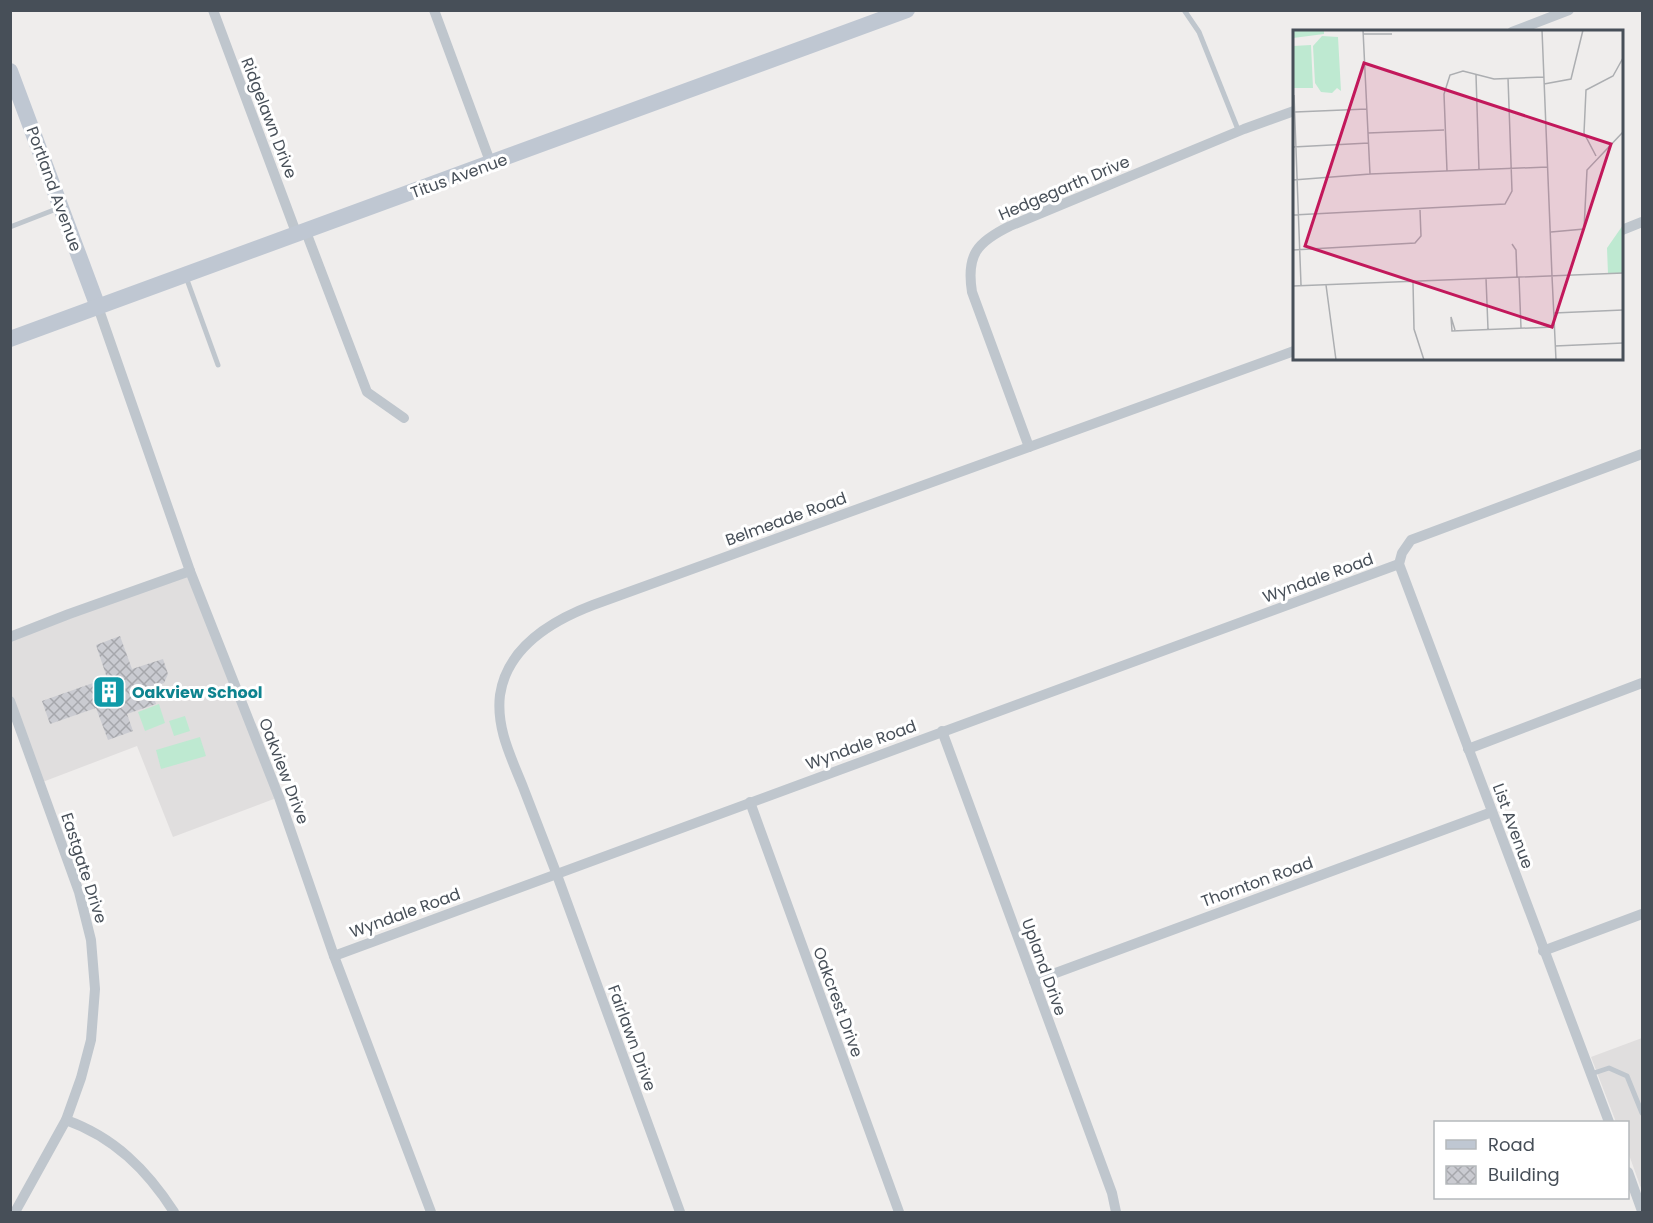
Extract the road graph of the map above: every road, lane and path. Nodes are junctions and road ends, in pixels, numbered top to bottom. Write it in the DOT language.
graph roads {
  1 [pos="213,10"];
  2 [pos="435,10"];
  3 [pos="907,10"];
  4 [pos="1184,10"];
  5 [pos="1569,10"];
  6 [pos="1517,30"];
  7 [pos="10,71"];
  8 [pos="14,89"];
  9 [pos="1293,111"];
  10 [pos="1239,132"];
  11 [pos="491,164"];
  12 [pos="61,207"];
  13 [pos="1642,222"];
  14 [pos="10,227"];
  15 [pos="1623,230"];
  16 [pos="302,234"];
  17 [pos="186,275"];
  18 [pos="98,307"];
  19 [pos="10,339"];
  20 [pos="1293,351"];
  21 [pos="218,365"];
  22 [pos="404,418"];
  23 [pos="1029,447"];
  24 [pos="1642,454"];
  25 [pos="1399,564"];
  26 [pos="190,571"];
  27 [pos="10,637"];
  28 [pos="1642,683"];
  29 [pos="10,701"];
  30 [pos="942,732"];
  31 [pos="1468,749"];
  32 [pos="750,802"];
  33 [pos="1492,812"];
  34 [pos="556,873"];
  35 [pos="1642,914"];
  36 [pos="1543,951"];
  37 [pos="334,956"];
  38 [pos="1034,981"];
  39 [pos="1590,1074"];
  40 [pos="1642,1113"];
  41 [pos="66,1120"];
  42 [pos="1609,1121"];
  43 [pos="1629,1175"];
  44 [pos="1642,1211"];
  45 [pos="15,1212"];
  46 [pos="174,1212"];
  47 [pos="431,1212"];
  48 [pos="680,1212"];
  49 [pos="899,1212"];
  50 [pos="1116,1212"];
  1 -- 16 [label="street, Ridgelawn Drive"];
  2 -- 11 [label="street"];
  3 -- 11 [label="main road, Titus Avenue"];
  4 -- 10 [label="lane"];
  5 -- 6 [label="street"];
  7 -- 8 [label="main road, Portland Avenue"];
  8 -- 12 [label="main road, Portland Avenue"];
  9 -- 10 [label="street, Hedgegarth Drive"];
  10 -- 23 [label="street, Hedgegarth Drive"];
  11 -- 16 [label="main road, Titus Avenue"];
  12 -- 14 [label="lane"];
  12 -- 18 [label="main road, Portland Avenue"];
  13 -- 15 [label="street"];
  16 -- 17 [label="main road, Titus Avenue"];
  16 -- 22 [label="street, Ridgelawn Drive"];
  17 -- 18 [label="main road, Titus Avenue"];
  17 -- 21 [label="lane"];
  18 -- 19 [label="main road, Titus Avenue"];
  18 -- 26 [label="street, Oakview Drive"];
  20 -- 23 [label="street, Belmeade Road"];
  23 -- 34 [label="street, Belmeade Road"];
  24 -- 25 [label="street"];
  25 -- 30 [label="street, Wyndale Road"];
  25 -- 31 [label="street, List Avenue"];
  26 -- 27 [label="street"];
  26 -- 37 [label="street, Oakview Drive"];
  28 -- 31 [label="street"];
  29 -- 41 [label="street, Eastgate Drive"];
  30 -- 32 [label="street, Wyndale Road"];
  30 -- 38 [label="street, Upland Drive"];
  31 -- 33 [label="street, List Avenue"];
  32 -- 34 [label="street, Wyndale Road"];
  32 -- 49 [label="street, Oakcrest Drive"];
  33 -- 36 [label="street, List Avenue"];
  33 -- 38 [label="street, Thornton Road"];
  34 -- 37 [label="street, Wyndale Road"];
  34 -- 48 [label="street, Fairlawn Drive"];
  35 -- 36 [label="street"];
  36 -- 39 [label="street, List Avenue"];
  37 -- 47 [label="street, Oakview Drive"];
  38 -- 50 [label="street, Upland Drive"];
  39 -- 40 [label="lane"];
  39 -- 42 [label="street, List Avenue"];
  41 -- 45 [label="street, Eastgate Drive"];
  41 -- 46 [label="street"];
  43 -- 44 [label="street"];
}
